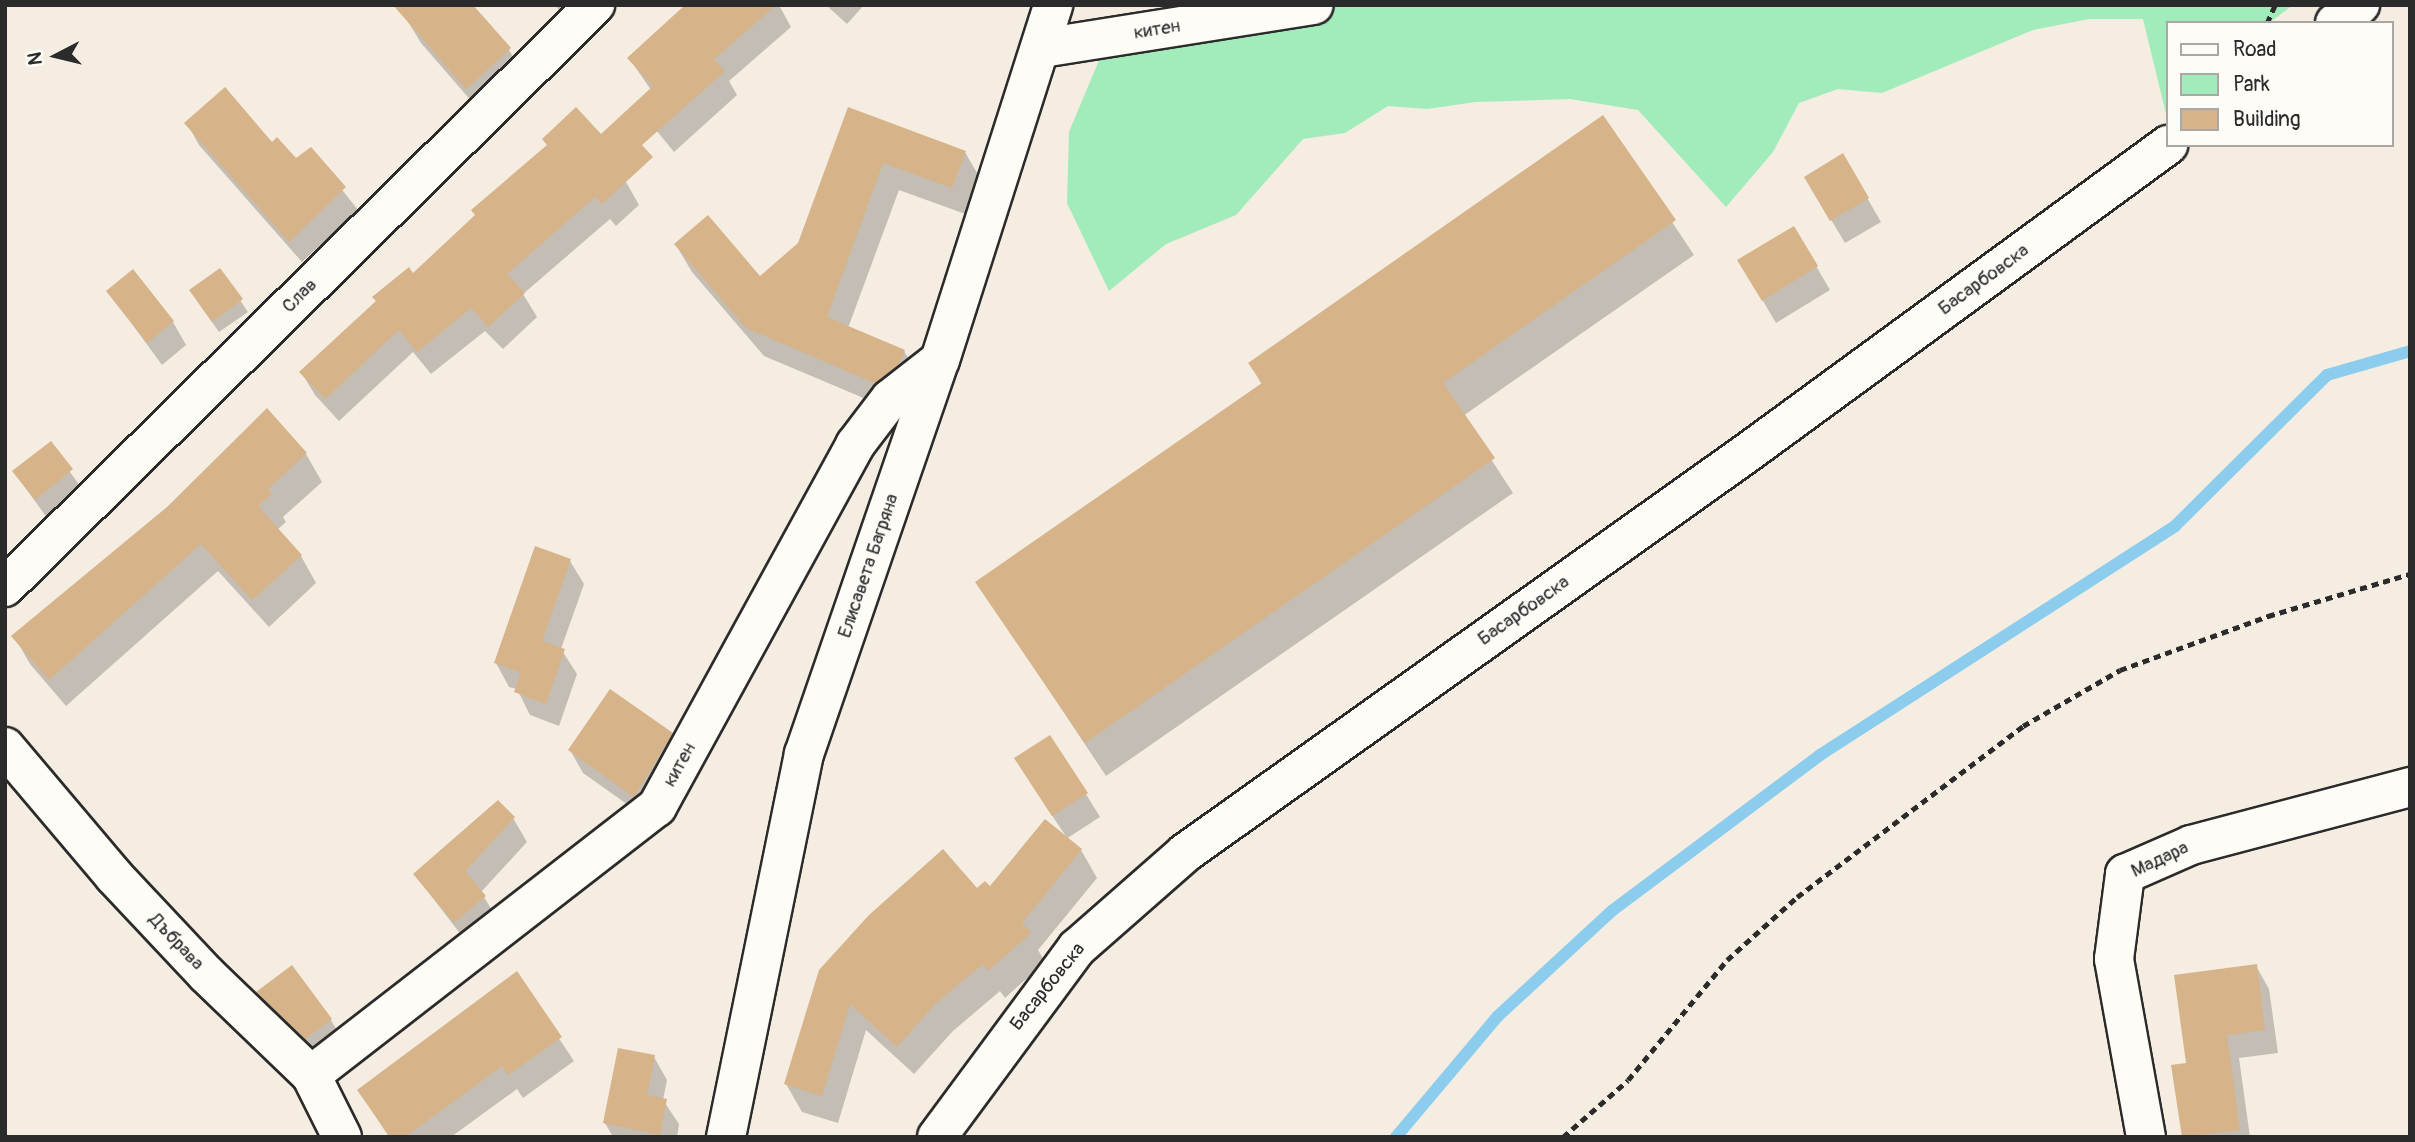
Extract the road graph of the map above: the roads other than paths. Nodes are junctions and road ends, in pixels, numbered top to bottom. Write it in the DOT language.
graph roads {
  1 [pos="595,5"];
  2 [pos="1053,5"];
  3 [pos="1314,5"];
  4 [pos="2360,5"];
  5 [pos="2338,21"];
  6 [pos="1042,48"];
  7 [pos="2166,146"];
  8 [pos="940,360"];
  9 [pos="5,587"];
  10 [pos="5,747"];
  11 [pos="2410,787"];
  12 [pos="312,1075"];
  13 [pos="342,1137"];
  14 [pos="726,1137"];
  15 [pos="937,1137"];
  16 [pos="2146,1137"];
  1 -- 9 [label="street, Слав"];
  2 -- 6 [label="street, Елисавета Багряна"];
  3 -- 6 [label="street, китен"];
  4 -- 5 [label="street"];
  6 -- 8 [label="street, Елисавета Багряна"];
  7 -- 15 [label="street, Басарбовска"];
  8 -- 12 [label="street, китен"];
  8 -- 14 [label="street, Елисавета Багряна"];
  10 -- 12 [label="street, Дъбрава"];
  11 -- 16 [label="street, Мадара"];
  12 -- 13 [label="street, Дъбрава"];
}
